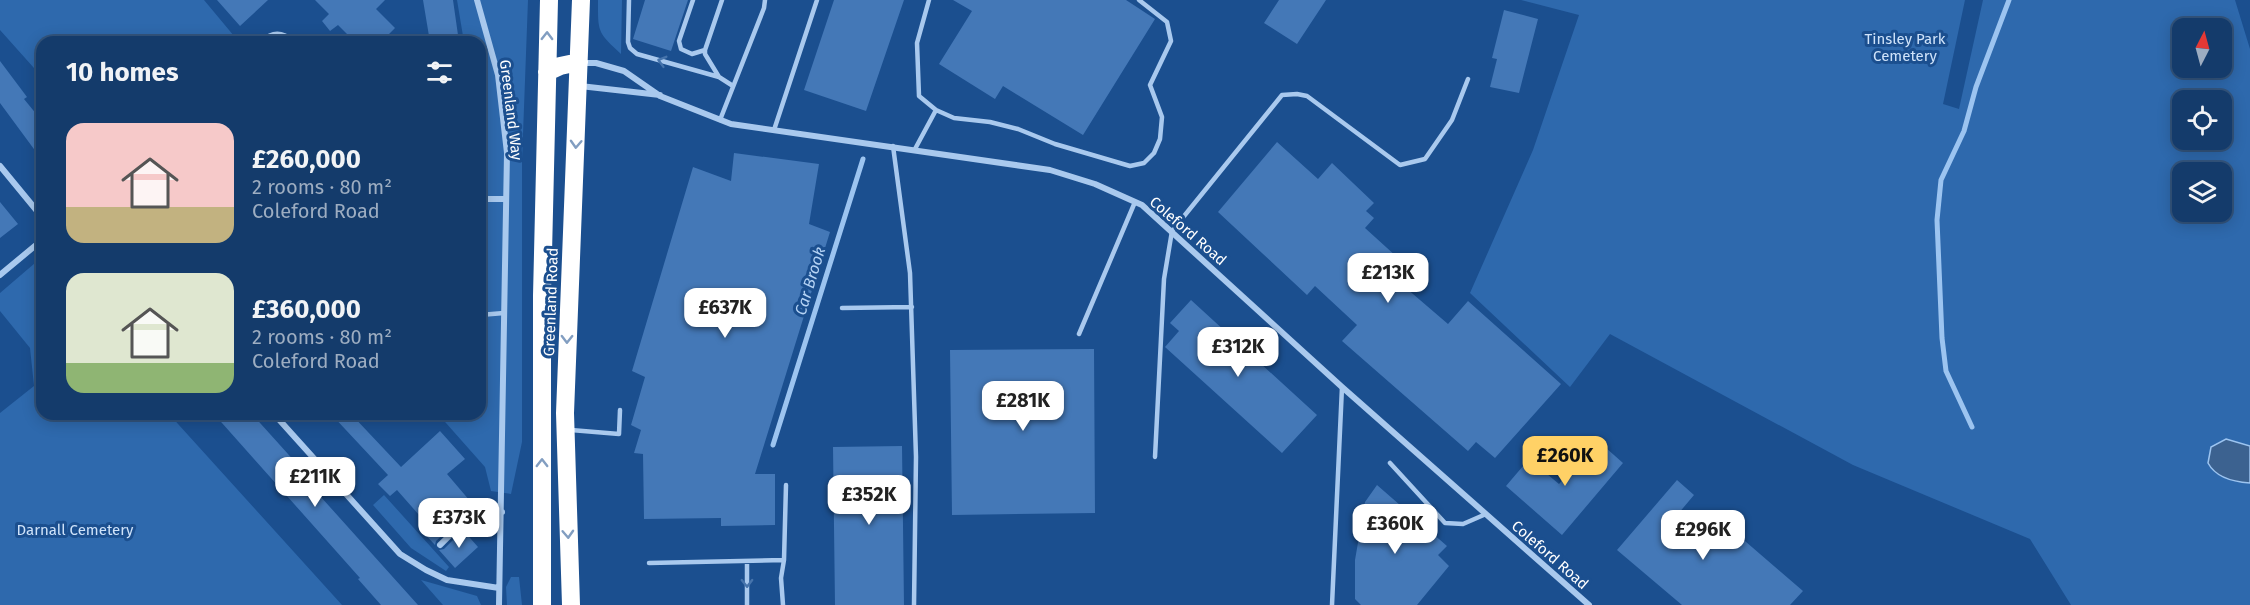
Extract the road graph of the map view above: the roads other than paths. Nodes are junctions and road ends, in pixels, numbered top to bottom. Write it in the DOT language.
graph roads {
  1 [pos="477,0"];
  2 [pos="549,0"];
  3 [pos="581,0"];
  4 [pos="629,0"];
  5 [pos="693,0"];
  6 [pos="722,0"];
  7 [pos="765,0"];
  8 [pos="817,0"];
  9 [pos="929,0"];
  10 [pos="1139,0"];
  11 [pos="268,36"];
  12 [pos="285,36"];
  13 [pos="705,50"];
  14 [pos="579,63"];
  15 [pos="546,72"];
  16 [pos="719,77"];
  17 [pos="1468,79"];
  18 [pos="579,86"];
  19 [pos="734,86"];
  20 [pos="660,96"];
  21 [pos="936,110"];
  22 [pos="720,120"];
  23 [pos="774,130"];
  24 [pos="892,146"];
  25 [pos="915,149"];
  26 [pos="0,166"];
  27 [pos="486,199"];
  28 [pos="507,199"];
  29 [pos="1135,202"];
  30 [pos="36,210"];
  31 [pos="1172,231"];
  32 [pos="36,245"];
  33 [pos="0,275"];
  34 [pos="912,308"];
  35 [pos="842,309"];
  36 [pos="504,313"];
  37 [pos="486,314"];
  38 [pos="1079,334"];
  39 [pos="1342,387"];
  40 [pos="620,410"];
  41 [pos="279,420"];
  42 [pos="566,430"];
  43 [pos="1155,457"];
  44 [pos="1390,463"];
  45 [pos="786,486"];
  46 [pos="502,513"];
  47 [pos="1486,514"];
  48 [pos="440,545"];
  49 [pos="747,561"];
  50 [pos="784,561"];
  51 [pos="649,563"];
  52 [pos="499,588"];
  53 [pos="1584,603"];
  54 [pos="499,605"];
  55 [pos="542,605"];
  56 [pos="571,605"];
  57 [pos="747,605"];
  58 [pos="783,605"];
  59 [pos="914,605"];
  60 [pos="1332,605"];
  1 -- 28 [label="street, Greenland Way"];
  15 -- 2 [label="highway, Greenland Road, one-way"];
  3 -- 14 [label="highway, Greenland Road"];
  16 -- 4 [label="lane, one-way"];
  5 -- 13 [label="lane"];
  6 -- 13 [label="lane"];
  7 -- 19 [label="lane"];
  8 -- 23 [label="lane"];
  9 -- 21 [label="lane"];
  10 -- 21 [label="lane"];
  11 -- 12 [label="street"];
  13 -- 16 [label="lane"];
  14 -- 15 [label="highway"];
  14 -- 18 [label="highway, Greenland Road"];
  14 -- 20 [label="street, Coleford Road"];
  15 -- 18 [label="highway"];
  55 -- 15 [label="highway, Greenland Road, one-way"];
  16 -- 19 [label="lane"];
  17 -- 31 [label="lane"];
  18 -- 20 [label="street, Coleford Road"];
  18 -- 42 [label="highway, Greenland Road, one-way"];
  19 -- 22 [label="lane"];
  20 -- 22 [label="street, Coleford Road"];
  21 -- 25 [label="lane"];
  22 -- 23 [label="street, Coleford Road"];
  23 -- 24 [label="street, Coleford Road"];
  24 -- 25 [label="street, Coleford Road"];
  24 -- 34 [label="lane"];
  25 -- 29 [label="street, Coleford Road"];
  26 -- 30 [label="street"];
  27 -- 28 [label="street"];
  28 -- 36 [label="street, Greenland Way"];
  29 -- 31 [label="street, Coleford Road"];
  29 -- 38 [label="lane"];
  31 -- 39 [label="street, Coleford Road"];
  31 -- 43 [label="lane"];
  32 -- 33 [label="street"];
  34 -- 35 [label="lane"];
  34 -- 59 [label="lane"];
  36 -- 37 [label="lane"];
  36 -- 46 [label="street, Greenland Way"];
  39 -- 47 [label="street, Coleford Road"];
  39 -- 60 [label="lane"];
  40 -- 42 [label="lane"];
  41 -- 52 [label="street"];
  42 -- 56 [label="highway, Greenland Road, one-way"];
  44 -- 47 [label="lane"];
  45 -- 50 [label="lane"];
  46 -- 48 [label="street"];
  46 -- 52 [label="street, Greenland Way"];
  47 -- 53 [label="street, Coleford Road"];
  49 -- 50 [label="lane"];
  49 -- 51 [label="lane"];
  49 -- 57 [label="lane, one-way"];
  50 -- 58 [label="lane"];
  52 -- 54 [label="street, Greenland Way"];
}
